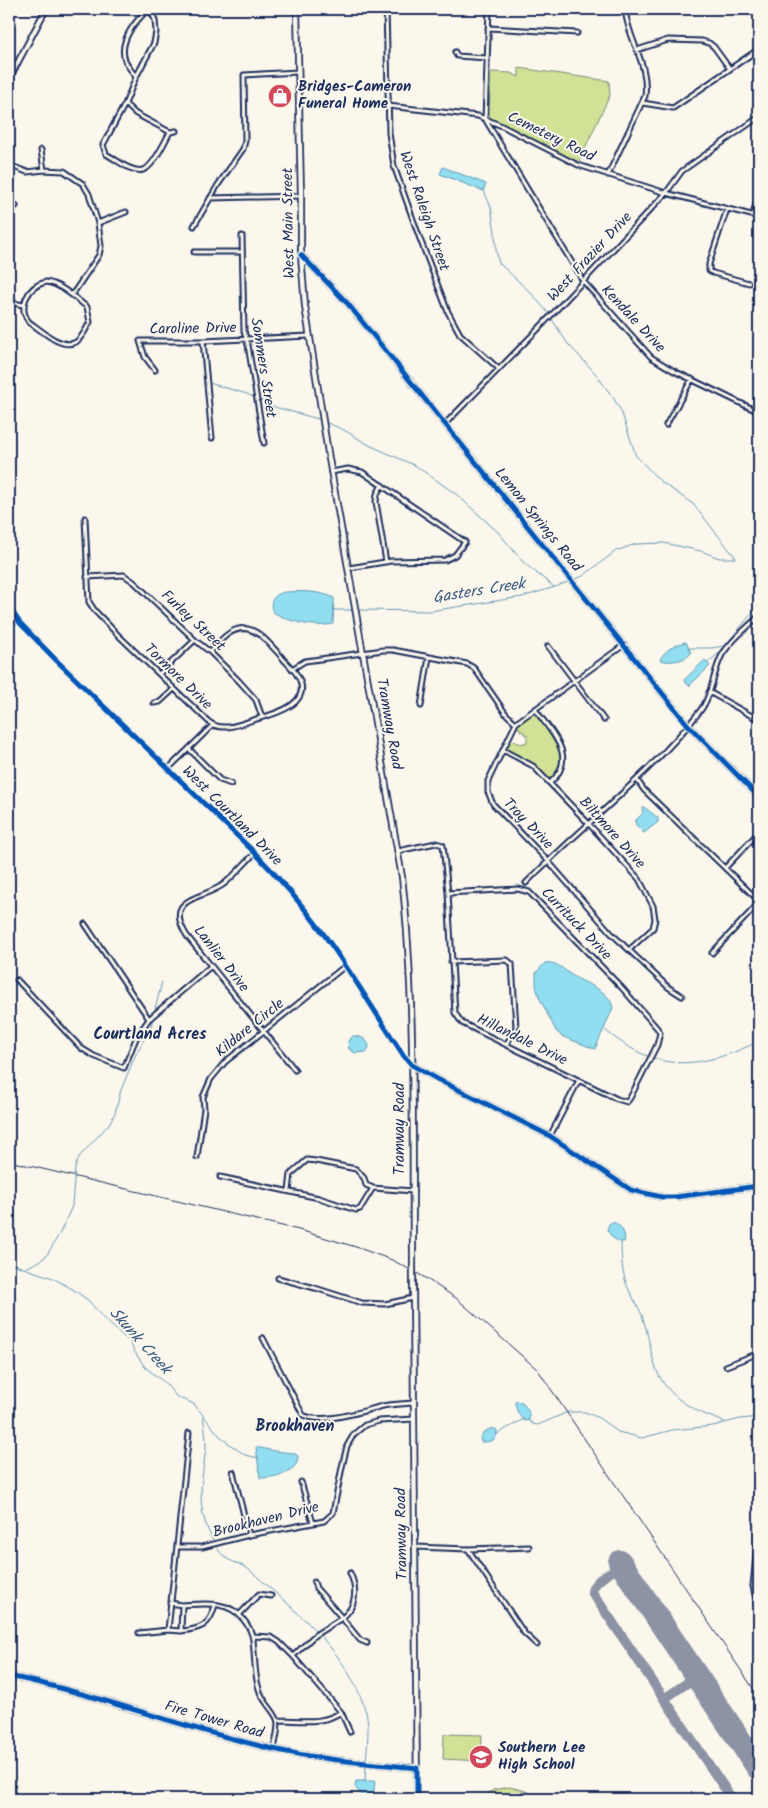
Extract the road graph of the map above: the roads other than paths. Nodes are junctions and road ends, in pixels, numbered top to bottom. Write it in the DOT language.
graph roads {
  1 [pos="46,9"];
  2 [pos="150,9"];
  3 [pos="297,9"];
  4 [pos="386,9"];
  5 [pos="489,9"];
  6 [pos="625,9"];
  7 [pos="488,28"];
  8 [pos="577,33"];
  9 [pos="759,49"];
  10 [pos="637,50"];
  11 [pos="454,52"];
  12 [pos="487,58"];
  13 [pos="730,69"];
  14 [pos="298,72"];
  15 [pos="136,77"];
  16 [pos="9,79"];
  17 [pos="643,103"];
  18 [pos="124,104"];
  19 [pos="388,106"];
  20 [pos="759,117"];
  21 [pos="485,119"];
  22 [pos="176,131"];
  23 [pos="170,132"];
  24 [pos="41,150"];
  25 [pos="9,165"];
  26 [pos="44,170"];
  27 [pos="608,175"];
  28 [pos="666,193"];
  29 [pos="759,193"];
  30 [pos="301,196"];
  31 [pos="210,198"];
  32 [pos="9,202"];
  33 [pos="16,206"];
  34 [pos="727,209"];
  35 [pos="126,212"];
  36 [pos="753,215"];
  37 [pos="759,217"];
  38 [pos="98,223"];
  39 [pos="194,226"];
  40 [pos="242,236"];
  41 [pos="194,252"];
  42 [pos="242,252"];
  43 [pos="301,255"];
  44 [pos="583,281"];
  45 [pos="749,283"];
  46 [pos="72,295"];
  47 [pos="9,302"];
  48 [pos="23,305"];
  49 [pos="309,336"];
  50 [pos="246,339"];
  51 [pos="203,341"];
  52 [pos="499,369"];
  53 [pos="155,370"];
  54 [pos="692,379"];
  55 [pos="759,412"];
  56 [pos="445,424"];
  57 [pos="666,425"];
  58 [pos="212,438"];
  59 [pos="264,443"];
  60 [pos="330,465"];
  61 [pos="331,472"];
  62 [pos="382,485"];
  63 [pos="85,518"];
  64 [pos="386,562"];
  65 [pos="349,568"];
  66 [pos="87,577"];
  67 [pos="9,607"];
  68 [pos="759,616"];
  69 [pos="17,620"];
  70 [pos="9,626"];
  71 [pos="195,640"];
  72 [pos="624,645"];
  73 [pos="548,646"];
  74 [pos="210,652"];
  75 [pos="363,653"];
  76 [pos="429,657"];
  77 [pos="292,669"];
  78 [pos="159,674"];
  79 [pos="575,681"];
  80 [pos="174,689"];
  81 [pos="709,692"];
  82 [pos="154,703"];
  83 [pos="421,706"];
  84 [pos="535,709"];
  85 [pos="262,717"];
  86 [pos="604,720"];
  87 [pos="759,720"];
  88 [pos="516,722"];
  89 [pos="688,725"];
  90 [pos="213,726"];
  91 [pos="189,749"];
  92 [pos="503,750"];
  93 [pos="168,769"];
  94 [pos="637,780"];
  95 [pos="550,783"];
  96 [pos="231,784"];
  97 [pos="759,797"];
  98 [pos="588,823"];
  99 [pos="759,832"];
  100 [pos="398,851"];
  101 [pos="255,854"];
  102 [pos="548,861"];
  103 [pos="726,868"];
  104 [pos="526,883"];
  105 [pos="448,893"];
  106 [pos="759,902"];
  107 [pos="85,924"];
  108 [pos="629,950"];
  109 [pos="712,953"];
  110 [pos="452,962"];
  111 [pos="211,966"];
  112 [pos="345,966"];
  113 [pos="17,980"];
  114 [pos="682,996"];
  115 [pos="149,1019"];
  116 [pos="264,1031"];
  117 [pos="660,1033"];
  118 [pos="506,1045"];
  119 [pos="412,1065"];
  120 [pos="295,1070"];
  121 [pos="579,1080"];
  122 [pos="550,1136"];
  123 [pos="197,1157"];
  124 [pos="220,1177"];
  125 [pos="759,1186"];
  126 [pos="373,1188"];
  127 [pos="289,1191"];
  128 [pos="412,1191"];
  129 [pos="278,1278"];
  130 [pos="413,1298"];
  131 [pos="263,1338"];
  132 [pos="759,1353"];
  133 [pos="726,1366"];
  134 [pos="414,1403"];
  135 [pos="414,1419"];
  136 [pos="189,1433"];
  137 [pos="233,1472"];
  138 [pos="301,1482"];
  139 [pos="313,1523"];
  140 [pos="759,1526"];
  141 [pos="249,1535"];
  142 [pos="177,1547"];
  143 [pos="415,1547"];
  144 [pos="529,1547"];
  145 [pos="468,1549"];
  146 [pos="350,1573"];
  147 [pos="314,1582"];
  148 [pos="271,1596"];
  149 [pos="170,1603"];
  150 [pos="182,1605"];
  151 [pos="215,1605"];
  152 [pos="759,1613"];
  153 [pos="239,1615"];
  154 [pos="342,1618"];
  155 [pos="168,1630"];
  156 [pos="180,1631"];
  157 [pos="139,1633"];
  158 [pos="253,1636"];
  159 [pos="367,1643"];
  160 [pos="537,1645"];
  161 [pos="293,1656"];
  162 [pos="9,1676"];
  163 [pos="342,1712"];
  164 [pos="278,1720"];
  165 [pos="350,1732"];
  166 [pos="274,1750"];
  167 [pos="417,1768"];
  168 [pos="417,1799"];
  1 -- 16 [label="street"];
  2 -- 15 [label="street"];
  2 -- 15 [label="street"];
  3 -- 14 [label="main road, West Main Street"];
  4 -- 19 [label="street, West Raleigh Street"];
  5 -- 7 [label="street"];
  6 -- 10 [label="street"];
  7 -- 8 [label="street"];
  7 -- 12 [label="street"];
  9 -- 13 [label="street"];
  10 -- 13 [label="street"];
  10 -- 17 [label="street"];
  11 -- 12 [label="street"];
  12 -- 21 [label="street"];
  13 -- 17 [label="street"];
  14 -- 30 [label="main road, West Main Street"];
  14 -- 31 [label="street"];
  15 -- 18 [label="street"];
  17 -- 27 [label="street"];
  18 -- 23 [label="street"];
  18 -- 23 [label="street"];
  19 -- 21 [label="street, Cemetery Road"];
  19 -- 52 [label="street, West Raleigh Street"];
  20 -- 28 [label="street, West Frazier Drive"];
  21 -- 27 [label="street, Cemetery Road"];
  21 -- 44 [label="street, Kendale Drive"];
  22 -- 23 [label="street"];
  24 -- 26 [label="street"];
  25 -- 26 [label="street"];
  26 -- 38 [label="street"];
  27 -- 28 [label="street, Cemetery Road"];
  28 -- 34 [label="street, Cemetery Road"];
  28 -- 44 [label="street, West Frazier Drive"];
  29 -- 36 [label="street"];
  30 -- 31 [label="street"];
  30 -- 43 [label="main road, West Main Street"];
  31 -- 39 [label="street"];
  32 -- 33 [label="street"];
  34 -- 36 [label="street, Cemetery Road"];
  34 -- 45 [label="street"];
  35 -- 38 [label="street"];
  36 -- 37 [label="street, Cemetery Road"];
  38 -- 46 [label="street"];
  40 -- 42 [label="street, Sommers Street"];
  41 -- 42 [label="street"];
  42 -- 50 [label="street, Sommers Street"];
  43 -- 49 [label="main road, West Main Street"];
  43 -- 56 [label="street, Lemon Springs Road"];
  44 -- 52 [label="street, West Frazier Drive"];
  44 -- 54 [label="street, Kendale Drive"];
  46 -- 48 [label="street"];
  46 -- 48 [label="street"];
  47 -- 48 [label="street"];
  49 -- 50 [label="street, Caroline Drive"];
  49 -- 60 [label="main road, West Main Street"];
  50 -- 51 [label="street, Caroline Drive"];
  50 -- 59 [label="street, Sommers Street"];
  51 -- 53 [label="street, Caroline Drive"];
  51 -- 58 [label="street"];
  52 -- 56 [label="street, West Frazier Drive"];
  54 -- 55 [label="street, Kendale Drive"];
  54 -- 57 [label="street"];
  56 -- 72 [label="street, Lemon Springs Road"];
  60 -- 61 [label="main road, Tramway Road"];
  61 -- 62 [label="street"];
  61 -- 65 [label="main road, Tramway Road"];
  62 -- 64 [label="street"];
  62 -- 64 [label="street"];
  63 -- 66 [label="street, Tormore Drive"];
  64 -- 65 [label="street"];
  65 -- 75 [label="main road, Tramway Road"];
  66 -- 71 [label="street, Furley Street"];
  66 -- 78 [label="street, Tormore Drive"];
  67 -- 69 [label="street, West Courtland Drive"];
  68 -- 81 [label="street"];
  69 -- 70 [label="street"];
  69 -- 93 [label="street, West Courtland Drive"];
  71 -- 74 [label="street, Furley Street"];
  71 -- 78 [label="street"];
  72 -- 79 [label="street"];
  72 -- 89 [label="street, Lemon Springs Road"];
  73 -- 79 [label="street"];
  74 -- 77 [label="street, Tormore Drive"];
  74 -- 85 [label="street, Furley Street"];
  75 -- 76 [label="street"];
  75 -- 77 [label="street"];
  75 -- 100 [label="main road, Tramway Road"];
  76 -- 83 [label="street"];
  76 -- 88 [label="street"];
  77 -- 85 [label="street, Tormore Drive"];
  78 -- 80 [label="street, Tormore Drive"];
  79 -- 84 [label="street"];
  79 -- 86 [label="street"];
  80 -- 82 [label="street"];
  80 -- 90 [label="street, Tormore Drive"];
  81 -- 87 [label="street"];
  81 -- 89 [label="street"];
  84 -- 88 [label="street"];
  84 -- 95 [label="street"];
  85 -- 90 [label="street, Tormore Drive"];
  88 -- 92 [label="street, Troy Drive"];
  89 -- 94 [label="street"];
  89 -- 97 [label="street, Lemon Springs Road"];
  90 -- 91 [label="street"];
  91 -- 93 [label="street"];
  91 -- 96 [label="street"];
  92 -- 95 [label="street, Biltmore Drive"];
  92 -- 102 [label="street, Troy Drive"];
  93 -- 101 [label="street, West Courtland Drive"];
  94 -- 98 [label="street"];
  94 -- 103 [label="street"];
  95 -- 98 [label="street, Biltmore Drive"];
  98 -- 102 [label="street"];
  98 -- 108 [label="street, Biltmore Drive"];
  99 -- 103 [label="street"];
  100 -- 105 [label="street, Hillandale Drive"];
  100 -- 119 [label="main road, Tramway Road"];
  101 -- 111 [label="street, Lanlier Drive"];
  101 -- 112 [label="street, West Courtland Drive"];
  102 -- 104 [label="street"];
  102 -- 108 [label="street, Troy Drive"];
  103 -- 106 [label="street"];
  105 -- 110 [label="street, Hillandale Drive"];
  105 -- 117 [label="street, Currituck Drive"];
  106 -- 109 [label="street"];
  107 -- 115 [label="street"];
  108 -- 114 [label="street, Troy Drive"];
  110 -- 118 [label="street, Hillandale Drive"];
  110 -- 118 [label="street"];
  111 -- 115 [label="street"];
  111 -- 116 [label="street, Lanlier Drive"];
  112 -- 116 [label="street, Kildare Circle"];
  112 -- 119 [label="street, West Courtland Drive"];
  113 -- 115 [label="street"];
  116 -- 120 [label="street, Lanlier Drive"];
  116 -- 123 [label="street, Kildare Circle"];
  117 -- 121 [label="street, Hillandale Drive"];
  118 -- 121 [label="street, Hillandale Drive"];
  119 -- 122 [label="street"];
  119 -- 128 [label="main road, Tramway Road"];
  121 -- 122 [label="street"];
  122 -- 125 [label="street"];
  124 -- 127 [label="street"];
  126 -- 127 [label="street"];
  126 -- 127 [label="street"];
  126 -- 128 [label="street"];
  128 -- 130 [label="main road, Tramway Road, bridge"];
  129 -- 130 [label="street"];
  130 -- 134 [label="main road, Tramway Road"];
  131 -- 134 [label="street"];
  132 -- 133 [label="street"];
  134 -- 135 [label="main road, Tramway Road"];
  135 -- 139 [label="street, Brookhaven Drive"];
  135 -- 143 [label="main road, Tramway Road"];
  136 -- 142 [label="street"];
  137 -- 141 [label="street"];
  138 -- 139 [label="street"];
  139 -- 141 [label="street, Brookhaven Drive"];
  140 -- 152 [label="street"];
  141 -- 142 [label="street, Brookhaven Drive"];
  142 -- 149 [label="street"];
  143 -- 145 [label="street"];
  143 -- 167 [label="main road, Tramway Road"];
  144 -- 145 [label="street"];
  145 -- 160 [label="street"];
  146 -- 154 [label="street"];
  147 -- 154 [label="street"];
  148 -- 153 [label="street"];
  149 -- 150 [label="street"];
  149 -- 155 [label="street"];
  150 -- 151 [label="street"];
  150 -- 156 [label="street"];
  151 -- 153 [label="street"];
  151 -- 156 [label="street"];
  153 -- 158 [label="street"];
  154 -- 159 [label="street"];
  154 -- 161 [label="street"];
  155 -- 156 [label="street"];
  155 -- 157 [label="street"];
  158 -- 161 [label="street"];
  158 -- 164 [label="street"];
  161 -- 163 [label="street"];
  162 -- 166 [label="street, Fire Tower Road"];
  163 -- 164 [label="street"];
  163 -- 165 [label="street"];
  164 -- 166 [label="street"];
  166 -- 167 [label="street, Fire Tower Road"];
  167 -- 168 [label="main road, Tramway Road"];
}
